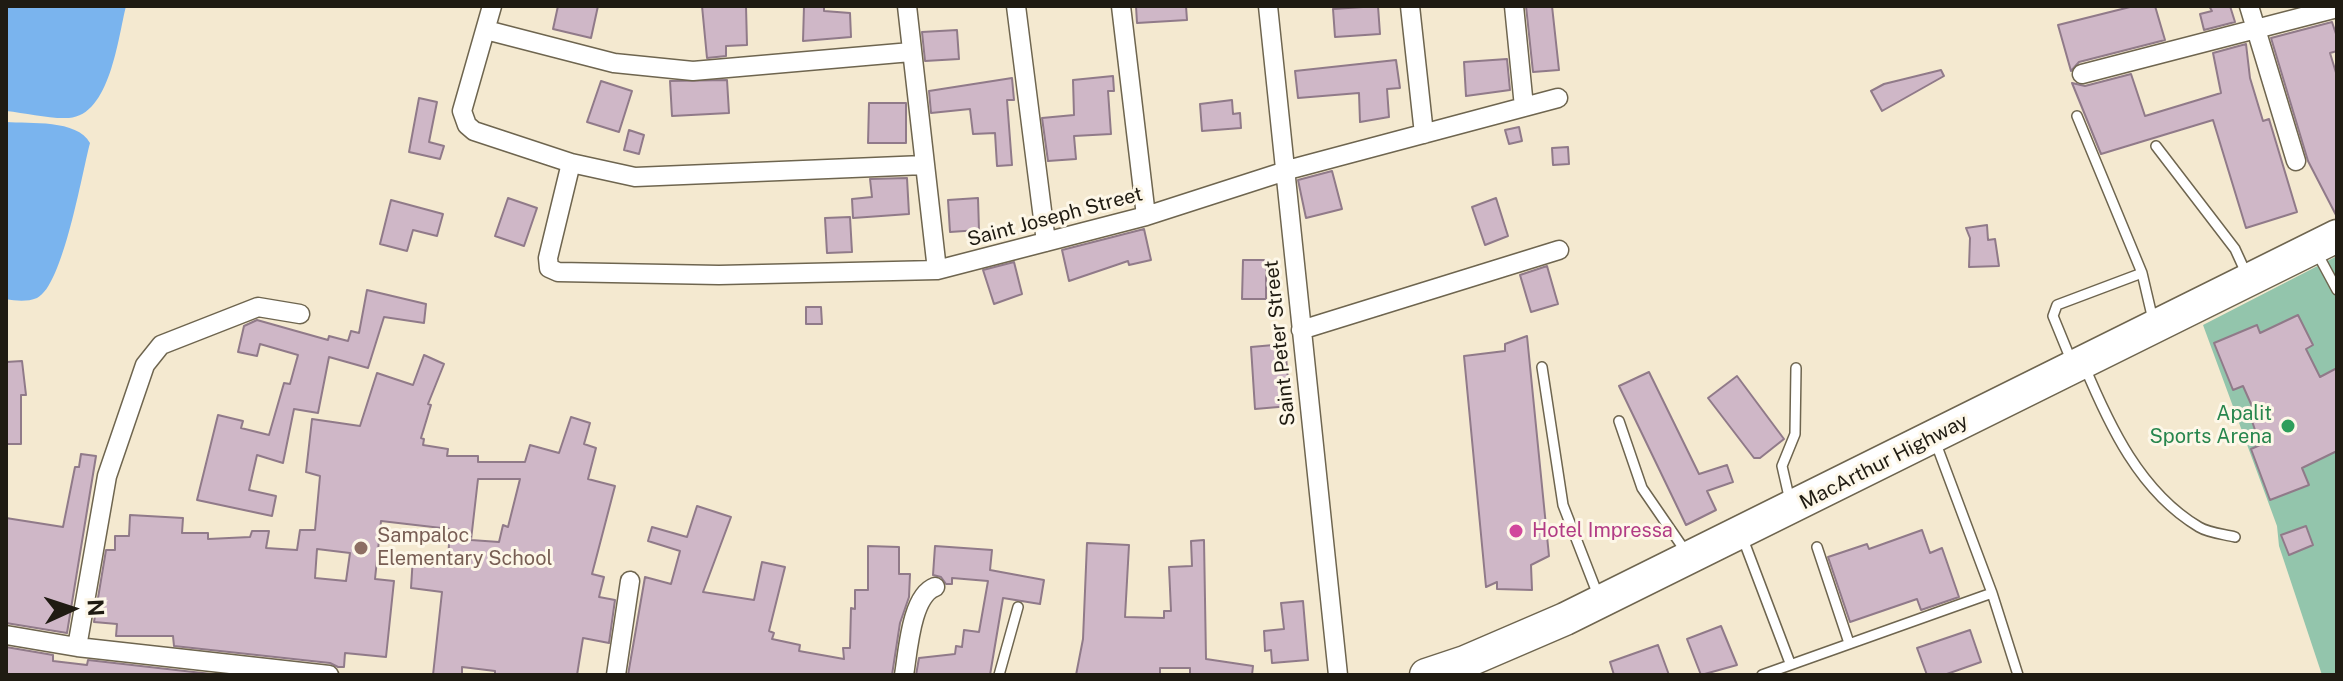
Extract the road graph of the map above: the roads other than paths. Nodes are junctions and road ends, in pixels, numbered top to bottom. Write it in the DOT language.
graph roads {
  1 [pos="492,6"];
  2 [pos="907,6"];
  3 [pos="1016,6"];
  4 [pos="1121,6"];
  5 [pos="1268,6"];
  6 [pos="1410,6"];
  7 [pos="1514,6"];
  8 [pos="2249,6"];
  9 [pos="2337,8"];
  10 [pos="2256,28"];
  11 [pos="486,30"];
  12 [pos="911,52"];
  13 [pos="2082,74"];
  14 [pos="1558,98"];
  15 [pos="1524,107"];
  16 [pos="2077,116"];
  17 [pos="1424,134"];
  18 [pos="2156,146"];
  19 [pos="2296,161"];
  20 [pos="571,163"];
  21 [pos="924,165"];
  22 [pos="1285,171"];
  23 [pos="1146,216"];
  24 [pos="1046,242"];
  25 [pos="2326,242"];
  26 [pos="1559,250"];
  27 [pos="937,270"];
  28 [pos="2142,273"];
  29 [pos="2249,280"];
  30 [pos="2337,290"];
  31 [pos="300,314"];
  32 [pos="2154,327"];
  33 [pos="1301,330"];
  34 [pos="2078,364"];
  35 [pos="1542,367"];
  36 [pos="1796,368"];
  37 [pos="1619,421"];
  38 [pos="1933,436"];
  39 [pos="1793,508"];
  40 [pos="1741,534"];
  41 [pos="2235,537"];
  42 [pos="1817,547"];
  43 [pos="1690,558"];
  44 [pos="630,581"];
  45 [pos="935,587"];
  46 [pos="1992,593"];
  47 [pos="1600,602"];
  48 [pos="1018,607"];
  49 [pos="6,635"];
  50 [pos="1849,643"];
  51 [pos="77,647"];
  52 [pos="1790,663"];
  53 [pos="329,675"];
  54 [pos="616,675"];
  55 [pos="904,675"];
  56 [pos="999,675"];
  57 [pos="1338,675"];
  58 [pos="1426,675"];
  59 [pos="1762,675"];
  60 [pos="2018,675"];
  1 -- 11 [label="street"];
  2 -- 12 [label="street"];
  3 -- 24 [label="street"];
  4 -- 23 [label="street"];
  5 -- 22 [label="street, Saint Peter Street"];
  6 -- 17 [label="street"];
  7 -- 15 [label="street"];
  8 -- 10 [label="street"];
  9 -- 10 [label="street"];
  10 -- 13 [label="street"];
  10 -- 19 [label="street"];
  11 -- 12 [label="street"];
  11 -- 20 [label="street"];
  12 -- 21 [label="street"];
  14 -- 15 [label="street, Saint Joseph Street"];
  15 -- 17 [label="street, Saint Joseph Street"];
  16 -- 28 [label="lane"];
  17 -- 22 [label="street, Saint Joseph Street"];
  18 -- 29 [label="lane"];
  20 -- 21 [label="street"];
  20 -- 27 [label="street, Saint Joseph Street"];
  21 -- 27 [label="street"];
  22 -- 23 [label="street, Saint Joseph Street"];
  22 -- 33 [label="street, Saint Peter Street"];
  23 -- 24 [label="street, Saint Joseph Street"];
  24 -- 27 [label="street, Saint Joseph Street"];
  25 -- 29 [label="highway, MacArthur Highway"];
  25 -- 30 [label="lane"];
  26 -- 33 [label="street"];
  28 -- 32 [label="lane"];
  28 -- 34 [label="lane"];
  29 -- 32 [label="highway, MacArthur Highway"];
  31 -- 51 [label="street"];
  32 -- 34 [label="highway, MacArthur Highway"];
  33 -- 57 [label="street, Saint Peter Street"];
  34 -- 38 [label="highway, MacArthur Highway"];
  34 -- 41 [label="lane"];
  35 -- 47 [label="lane"];
  36 -- 39 [label="lane"];
  37 -- 43 [label="lane"];
  38 -- 39 [label="highway, MacArthur Highway"];
  38 -- 46 [label="lane"];
  39 -- 40 [label="highway, MacArthur Highway"];
  40 -- 43 [label="highway, MacArthur Highway"];
  40 -- 52 [label="lane"];
  42 -- 50 [label="lane"];
  43 -- 47 [label="highway, MacArthur Highway"];
  44 -- 54 [label="street"];
  45 -- 55 [label="street"];
  46 -- 50 [label="lane"];
  46 -- 60 [label="lane"];
  47 -- 58 [label="highway, MacArthur Highway"];
  48 -- 56 [label="lane"];
  49 -- 51 [label="street"];
  50 -- 52 [label="lane"];
  51 -- 53 [label="street"];
  52 -- 59 [label="lane"];
}
